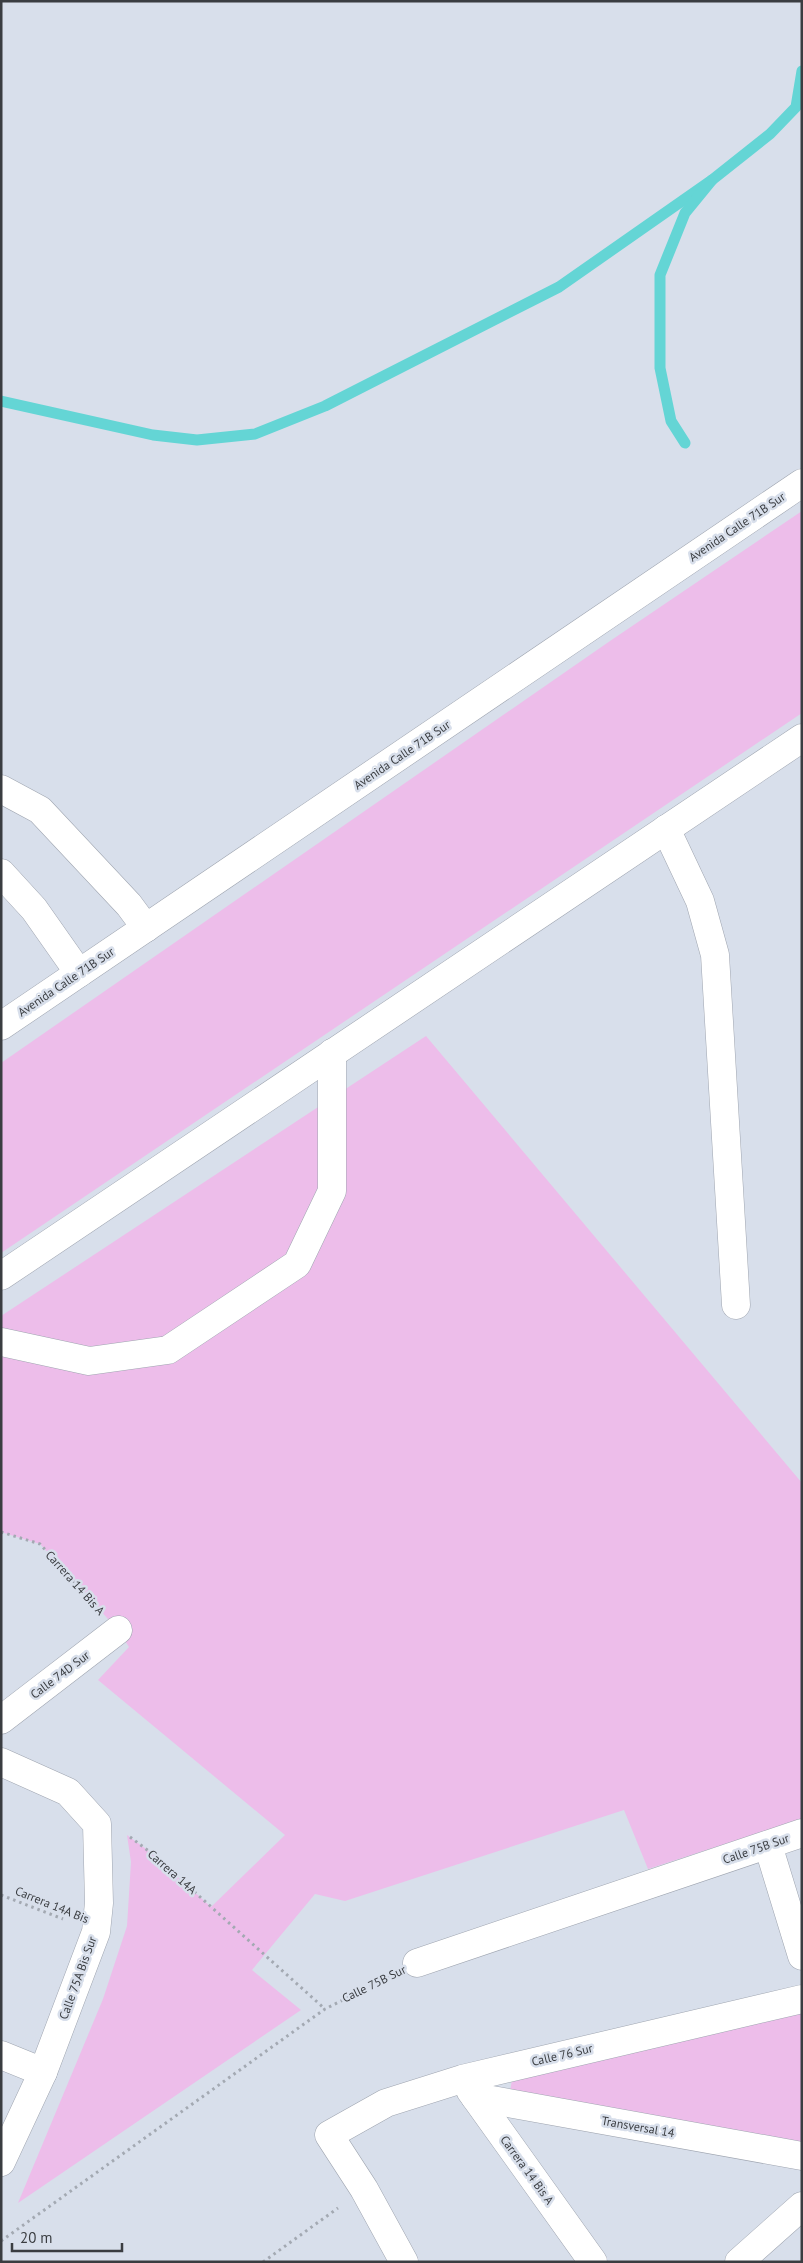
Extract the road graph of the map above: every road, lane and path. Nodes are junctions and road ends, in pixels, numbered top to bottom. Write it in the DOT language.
graph roads {
  1 [pos="802,483"];
  2 [pos="802,738"];
  3 [pos="1,789"];
  4 [pos="666,829"];
  5 [pos="1,873"];
  6 [pos="146,928"];
  7 [pos="79,973"];
  8 [pos="1,1026"];
  9 [pos="332,1053"];
  10 [pos="1,1276"];
  11 [pos="736,1304"];
  12 [pos="1,1342"];
  13 [pos="1,1532"];
  14 [pos="118,1630"];
  15 [pos="1,1720"];
  16 [pos="1,1762"];
  17 [pos="802,1833"];
  18 [pos="127,1835"];
  19 [pos="768,1844"];
  20 [pos="1,1895"];
  21 [pos="96,1932"];
  22 [pos="802,1956"];
  23 [pos="417,1963"];
  24 [pos="802,1999"];
  25 [pos="325,2009"];
  26 [pos="1,2055"];
  27 [pos="43,2072"];
  28 [pos="468,2088"];
  29 [pos="802,2156"];
  30 [pos="1,2162"];
  31 [pos="364,2189"];
  32 [pos="802,2206"];
  33 [pos="1,2241"];
  34 [pos="263,2262"];
  35 [pos="404,2262"];
  36 [pos="593,2262"];
  37 [pos="739,2262"];
  1 -- 6 [label="main road, Avenida Calle 71B Sur"];
  2 -- 4 [label="main road"];
  3 -- 6 [label="main road"];
  4 -- 9 [label="main road"];
  4 -- 11 [label="main road"];
  5 -- 7 [label="main road"];
  6 -- 7 [label="main road, Avenida Calle 71B Sur"];
  7 -- 8 [label="main road, Avenida Calle 71B Sur"];
  9 -- 10 [label="main road"];
  9 -- 12 [label="main road"];
  13 -- 14 [label="path, Carrera 14 Bis A"];
  14 -- 15 [label="main road, Calle 74D Sur"];
  16 -- 21 [label="main road, Calle 75A Bis Sur"];
  17 -- 19 [label="main road, Calle 75B Sur"];
  18 -- 25 [label="path, Carrera 14A"];
  19 -- 22 [label="main road"];
  19 -- 23 [label="main road, Calle 75B Sur"];
  20 -- 21 [label="path, Carrera 14A Bis"];
  21 -- 27 [label="main road, Calle 75A Bis Sur"];
  23 -- 25 [label="path, Calle 75B Sur"];
  24 -- 28 [label="main road, Calle 76 Sur"];
  25 -- 33 [label="path, Calle 75B Sur"];
  26 -- 27 [label="main road"];
  27 -- 30 [label="main road, Calle 75A Bis Sur"];
  28 -- 29 [label="main road, Transversal 14"];
  28 -- 31 [label="main road, Calle 76 Sur"];
  28 -- 36 [label="main road, Carrera 14 Bis A"];
  31 -- 34 [label="path"];
  31 -- 35 [label="main road"];
  32 -- 37 [label="main road"];
}
